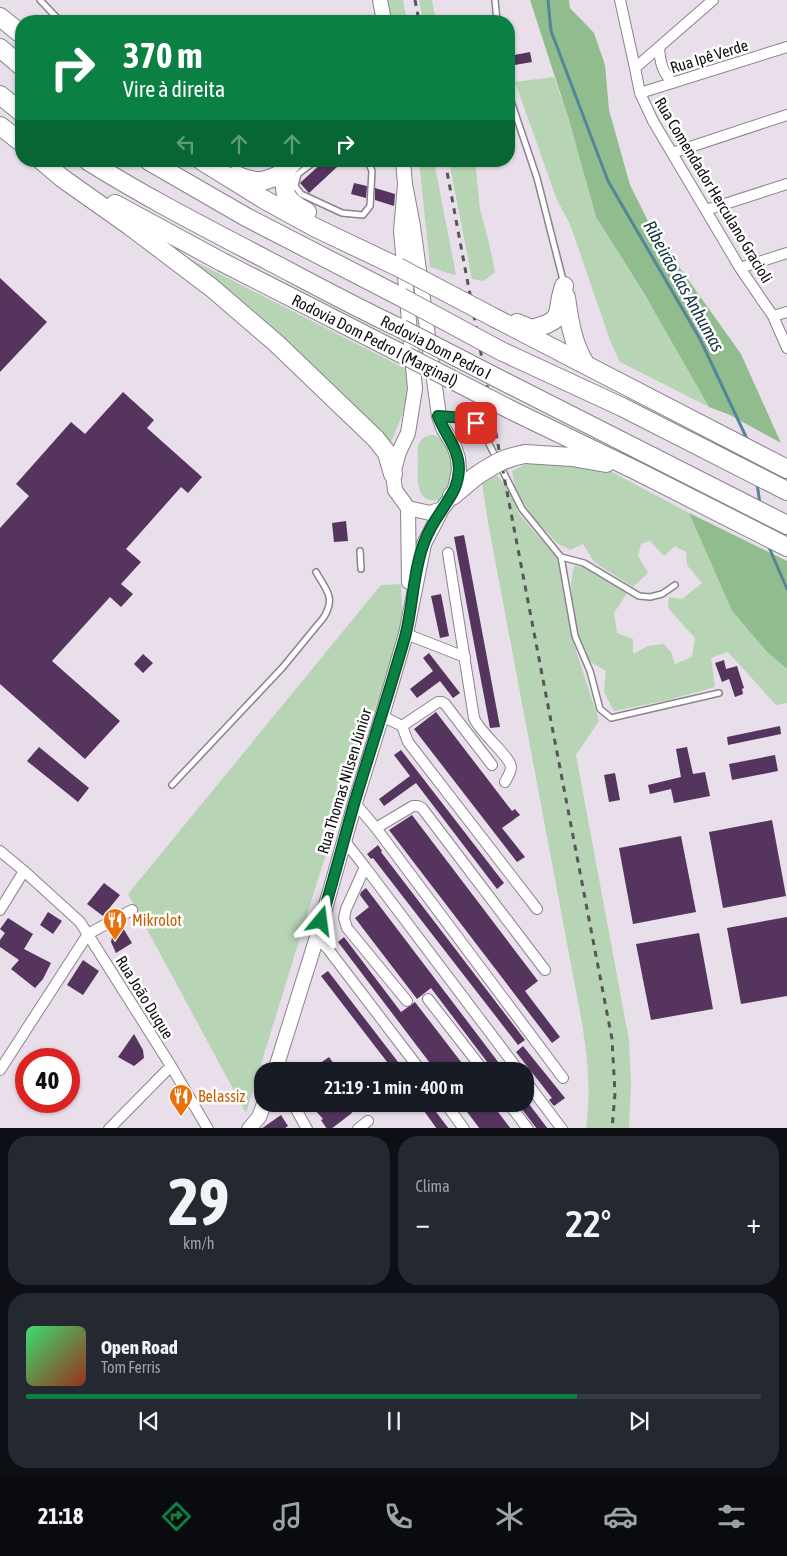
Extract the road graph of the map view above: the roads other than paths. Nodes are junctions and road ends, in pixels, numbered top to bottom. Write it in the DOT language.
graph roads {
  1 [pos="380,0"];
  2 [pos="495,0"];
  3 [pos="620,0"];
  4 [pos="713,0"];
  5 [pos="43,1"];
  6 [pos="55,15"];
  7 [pos="383,15"];
  8 [pos="496,15"];
  9 [pos="0,17"];
  10 [pos="15,29"];
  11 [pos="659,47"];
  12 [pos="787,47"];
  13 [pos="0,48"];
  14 [pos="15,61"];
  15 [pos="636,70"];
  16 [pos="673,83"];
  17 [pos="640,93"];
  18 [pos="0,95"];
  19 [pos="15,107"];
  20 [pos="515,113"];
  21 [pos="787,115"];
  22 [pos="0,126"];
  23 [pos="15,138"];
  24 [pos="672,153"];
  25 [pos="49,167"];
  26 [pos="59,167"];
  27 [pos="97,167"];
  28 [pos="159,167"];
  29 [pos="212,167"];
  30 [pos="217,167"];
  31 [pos="290,167"];
  32 [pos="292,167"];
  33 [pos="307,167"];
  34 [pos="370,167"];
  35 [pos="403,167"];
  36 [pos="404,184"];
  37 [pos="787,184"];
  38 [pos="706,210"];
  39 [pos="787,253"];
  40 [pos="370,254"];
  41 [pos="740,268"];
  42 [pos="564,286"];
  43 [pos="787,312"];
  44 [pos="773,316"];
  45 [pos="493,317"];
  46 [pos="787,348"];
  47 [pos="586,365"];
  48 [pos="441,422"];
  49 [pos="787,469"];
  50 [pos="637,471"];
  51 [pos="393,474"];
  52 [pos="787,491"];
  53 [pos="447,503"];
  54 [pos="408,508"];
  55 [pos="787,524"];
  56 [pos="787,547"];
  57 [pos="360,551"];
  58 [pos="448,553"];
  59 [pos="561,557"];
  60 [pos="414,565"];
  61 [pos="361,569"];
  62 [pos="316,572"];
  63 [pos="675,585"];
  64 [pos="406,634"];
  65 [pos="465,657"];
  66 [pos="719,693"];
  67 [pos="382,716"];
  68 [pos="402,726"];
  69 [pos="492,765"];
  70 [pos="505,782"];
  71 [pos="172,785"];
  72 [pos="355,803"];
  73 [pos="376,828"];
  74 [pos="344,840"];
  75 [pos="0,851"];
  76 [pos="365,867"];
  77 [pos="24,871"];
  78 [pos="537,909"];
  79 [pos="0,910"];
  80 [pos="132,910"];
  81 [pos="88,934"];
  82 [pos="317,937"];
  83 [pos="545,970"];
  84 [pos="428,999"];
  85 [pos="407,1001"];
  86 [pos="278,1062"];
  87 [pos="414,1062"];
  88 [pos="477,1062"];
  89 [pos="512,1062"];
  90 [pos="171,1066"];
  91 [pos="0,1070"];
  92 [pos="563,1078"];
  93 [pos="534,1092"];
  94 [pos="261,1112"];
  95 [pos="298,1112"];
  96 [pos="452,1112"];
  97 [pos="515,1112"];
  98 [pos="368,1121"];
  99 [pos="109,1128"];
  100 [pos="208,1128"];
  101 [pos="249,1128"];
  102 [pos="307,1128"];
  103 [pos="358,1128"];
  104 [pos="464,1128"];
  105 [pos="528,1128"];
  106 [pos="562,1128"];
  1 -- 7 [label="street"];
  2 -- 8 [label="lane"];
  3 -- 15 [label="street, Rua Comendador Herculano Gracioli"];
  4 -- 11 [label="street"];
  5 -- 6 [label="lane"];
  9 -- 10 [label="highway"];
  11 -- 15 [label="street"];
  11 -- 16 [label="street"];
  12 -- 16 [label="street, Rua Ipê Verde"];
  13 -- 14 [label="highway"];
  15 -- 17 [label="street, Rua Comendador Herculano Gracioli"];
  16 -- 17 [label="street, Rua Ipê Verde"];
  17 -- 24 [label="street, Rua Comendador Herculano Gracioli"];
  18 -- 19 [label="highway"];
  20 -- 42 [label="lane"];
  21 -- 24 [label="street"];
  22 -- 23 [label="highway"];
  24 -- 38 [label="street, Rua Comendador Herculano Gracioli"];
  25 -- 51 [label="highway"];
  26 -- 50 [label="highway, Rodovia Dom Pedro I (Marginal), bridge"];
  27 -- 55 [label="highway, Rodovia Dom Pedro I, bridge"];
  28 -- 52 [label="highway, Rodovia Dom Pedro I, bridge"];
  29 -- 40 [label="highway"];
  30 -- 31 [label="highway"];
  32 -- 40 [label="highway"];
  33 -- 34 [label="lane"];
  35 -- 36 [label="street"];
  36 -- 48 [label="street"];
  36 -- 51 [label="street"];
  37 -- 38 [label="street"];
  38 -- 41 [label="street, Rua Comendador Herculano Gracioli"];
  39 -- 41 [label="street"];
  40 -- 45 [label="highway, bridge"];
  41 -- 44 [label="street, Rua Comendador Herculano Gracioli"];
  42 -- 45 [label="highway"];
  42 -- 47 [label="highway"];
  43 -- 44 [label="street"];
  44 -- 46 [label="street, Rua Comendador Herculano Gracioli"];
  45 -- 47 [label="highway"];
  47 -- 49 [label="highway"];
  48 -- 53 [label="street, Rua Thomas Nilsen Júnior"];
  48 -- 59 [label="lane"];
  50 -- 53 [label="highway, bridge"];
  50 -- 56 [label="highway, Rodovia Dom Pedro I (Marginal)"];
  51 -- 54 [label="street"];
  53 -- 54 [label="street"];
  53 -- 60 [label="street, Rua Thomas Nilsen Júnior"];
  54 -- 60 [label="street, Rua Thomas Nilsen Júnior"];
  57 -- 61 [label="lane"];
  58 -- 65 [label="street"];
  59 -- 63 [label="lane"];
  59 -- 66 [label="lane"];
  60 -- 64 [label="street, Rua Thomas Nilsen Júnior"];
  62 -- 71 [label="lane"];
  64 -- 65 [label="street"];
  64 -- 67 [label="street, Rua Thomas Nilsen Júnior"];
  65 -- 70 [label="street"];
  67 -- 68 [label="street"];
  67 -- 72 [label="street, Rua Thomas Nilsen Júnior"];
  68 -- 69 [label="street"];
  68 -- 78 [label="street"];
  72 -- 73 [label="street"];
  72 -- 74 [label="street, Rua Thomas Nilsen Júnior"];
  73 -- 83 [label="street"];
  73 -- 92 [label="street"];
  74 -- 76 [label="street"];
  74 -- 82 [label="street, Rua Thomas Nilsen Júnior"];
  75 -- 77 [label="street, Rua João Duque"];
  76 -- 85 [label="street"];
  76 -- 89 [label="street"];
  77 -- 79 [label="street"];
  77 -- 81 [label="street, Rua João Duque"];
  80 -- 81 [label="street"];
  81 -- 90 [label="street, Rua João Duque"];
  81 -- 91 [label="street"];
  82 -- 86 [label="street, Rua Thomas Nilsen Júnior"];
  82 -- 87 [label="street"];
  84 -- 88 [label="street"];
  90 -- 99 [label="street"];
  90 -- 100 [label="street, Rua João Duque"];
  93 -- 106 [label="street"];
  94 -- 101 [label="street"];
  95 -- 102 [label="street"];
  96 -- 104 [label="street"];
  97 -- 105 [label="street"];
  98 -- 103 [label="street"];
}
